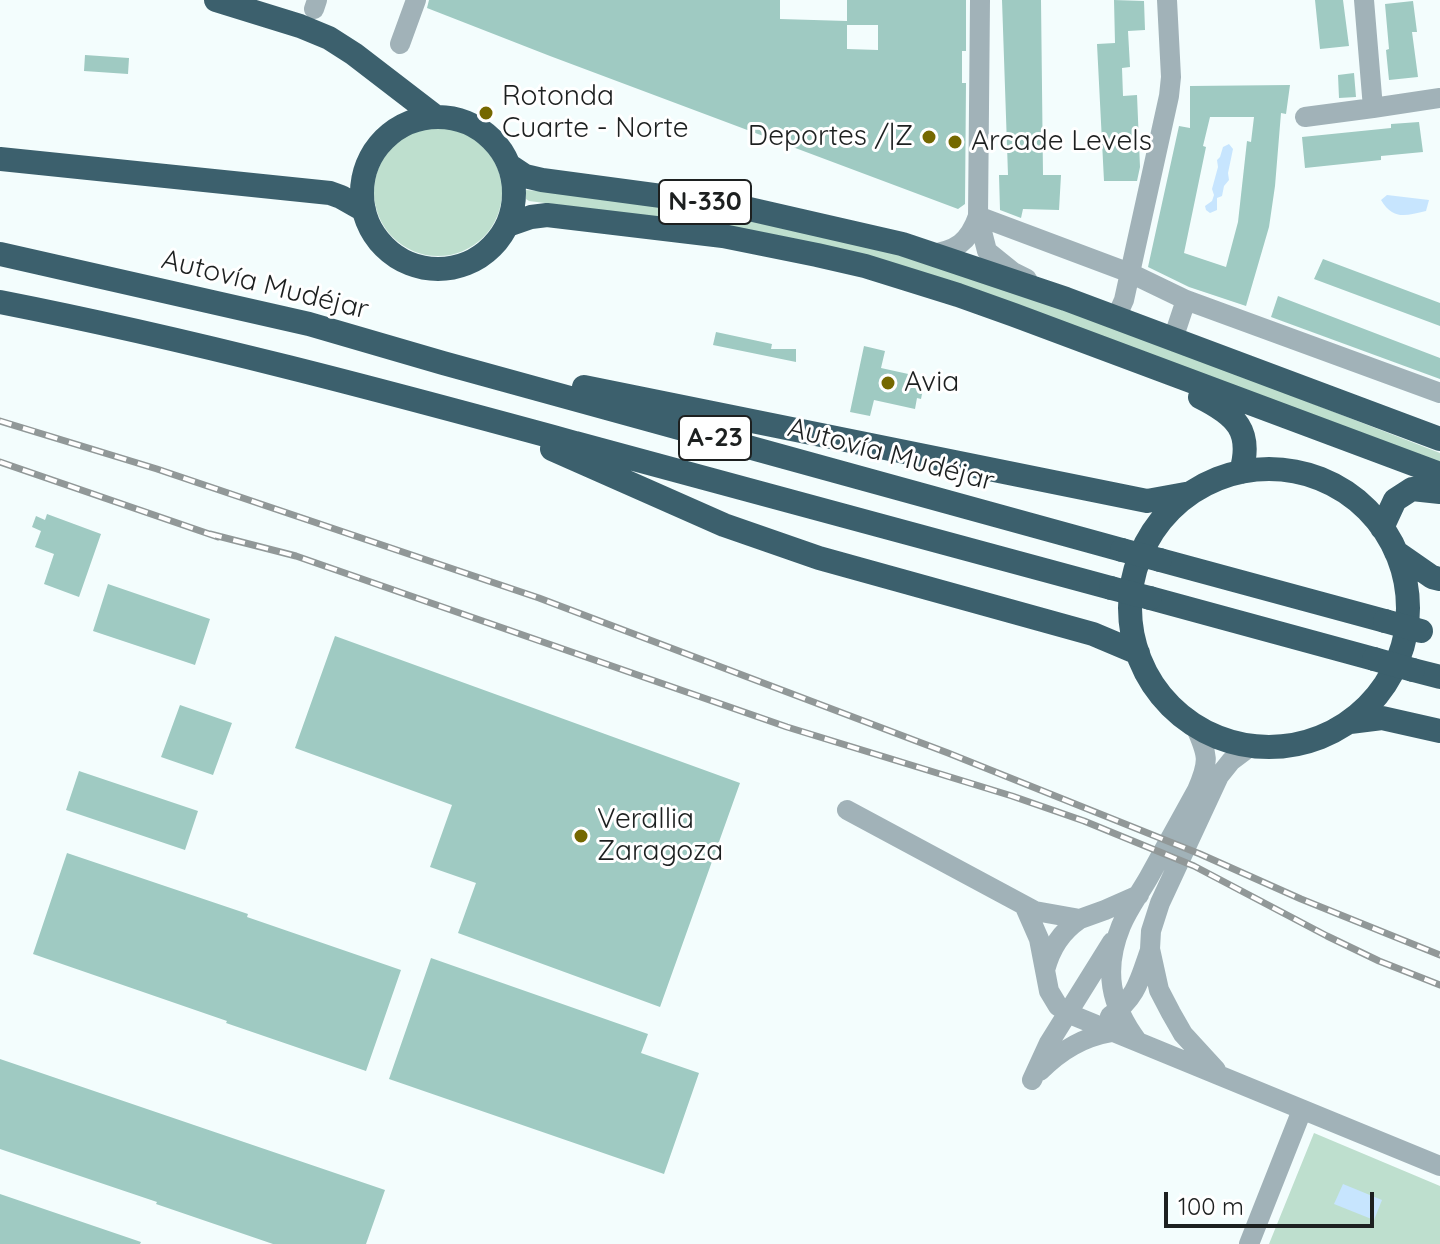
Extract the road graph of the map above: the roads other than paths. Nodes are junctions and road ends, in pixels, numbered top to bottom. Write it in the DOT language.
graph roads {
  1 [pos="216,0"];
  2 [pos="416,0"];
  3 [pos="980,0"];
  4 [pos="1167,0"];
  5 [pos="1364,0"];
  6 [pos="400,44"];
  7 [pos="1440,98"];
  8 [pos="1373,108"];
  9 [pos="436,117"];
  10 [pos="1305,117"];
  11 [pos="0,159"];
  12 [pos="510,166"];
  13 [pos="364,210"];
  14 [pos="978,216"];
  15 [pos="508,225"];
  16 [pos="0,254"];
  17 [pos="929,254"];
  18 [pos="1130,273"];
  19 [pos="1066,299"];
  20 [pos="1186,300"];
  21 [pos="0,302"];
  22 [pos="1116,318"];
  23 [pos="309,324"];
  24 [pos="1069,336"];
  25 [pos="1173,339"];
  26 [pos="1440,393"];
  27 [pos="464,413"];
  28 [pos="1440,439"];
  29 [pos="1241,472"];
  30 [pos="1440,474"];
  31 [pos="1440,492"];
  32 [pos="1191,493"];
  33 [pos="1382,528"];
  34 [pos="1396,552"];
  35 [pos="1440,579"];
  36 [pos="1431,633"];
  37 [pos="1138,653"];
  38 [pos="1440,677"];
  39 [pos="1350,722"];
  40 [pos="1195,726"];
  41 [pos="1440,731"];
  42 [pos="1251,746"];
  43 [pos="847,810"];
  44 [pos="1139,895"];
  45 [pos="1025,907"];
  46 [pos="1080,919"];
  47 [pos="1122,924"];
  48 [pos="1150,949"];
  49 [pos="1045,971"];
  50 [pos="1118,1010"];
  51 [pos="1076,1016"];
  52 [pos="1113,1032"];
  53 [pos="1138,1042"];
  54 [pos="1221,1076"];
  55 [pos="1302,1110"];
  56 [pos="1440,1166"];
  57 [pos="1249,1244"];
  1 -- 9 [label="highway"];
  2 -- 6 [label="street"];
  3 -- 14 [label="street"];
  4 -- 18 [label="street"];
  5 -- 8 [label="street"];
  7 -- 8 [label="street"];
  8 -- 10 [label="street"];
  9 -- 12 [label="highway"];
  9 -- 13 [label="highway"];
  11 -- 13 [label="highway"];
  12 -- 15 [label="highway"];
  12 -- 17 [label="highway, N-330"];
  13 -- 15 [label="highway"];
  14 -- 17 [label="street"];
  14 -- 18 [label="street"];
  14 -- 19 [label="street"];
  15 -- 24 [label="highway, N-330"];
  16 -- 23 [label="highway, Autovía Mudéjar / A-23"];
  17 -- 19 [label="highway, N-330"];
  18 -- 20 [label="street"];
  18 -- 22 [label="street"];
  19 -- 22 [label="highway, N-330"];
  20 -- 25 [label="street"];
  20 -- 26 [label="street"];
  21 -- 27 [label="highway, A-23"];
  22 -- 25 [label="highway, N-330"];
  23 -- 32 [label="highway"];
  23 -- 36 [label="highway, Autovía Mudéjar / A-23, bridge"];
  24 -- 29 [label="highway"];
  24 -- 30 [label="highway, N-330"];
  25 -- 28 [label="highway, N-330"];
  27 -- 37 [label="highway"];
  27 -- 38 [label="highway, A-23, bridge"];
  29 -- 32 [label="highway"];
  29 -- 33 [label="highway"];
  31 -- 33 [label="highway"];
  32 -- 37 [label="highway"];
  33 -- 34 [label="highway"];
  34 -- 35 [label="highway"];
  34 -- 39 [label="highway"];
  37 -- 40 [label="highway"];
  39 -- 41 [label="highway"];
  39 -- 42 [label="highway"];
  40 -- 42 [label="highway"];
  40 -- 44 [label="street"];
  42 -- 48 [label="street"];
  43 -- 45 [label="street"];
  44 -- 46 [label="street"];
  44 -- 47 [label="street"];
  45 -- 46 [label="street"];
  45 -- 49 [label="street"];
  46 -- 49 [label="street"];
  47 -- 50 [label="street"];
  47 -- 51 [label="street"];
  48 -- 50 [label="street"];
  48 -- 54 [label="street"];
  49 -- 51 [label="street"];
  50 -- 51 [label="street"];
  50 -- 53 [label="street"];
  51 -- 52 [label="street"];
  51 -- 52 [label="street"];
  52 -- 53 [label="street"];
  53 -- 54 [label="street"];
  54 -- 55 [label="street"];
  55 -- 56 [label="street"];
  55 -- 57 [label="street"];
}
